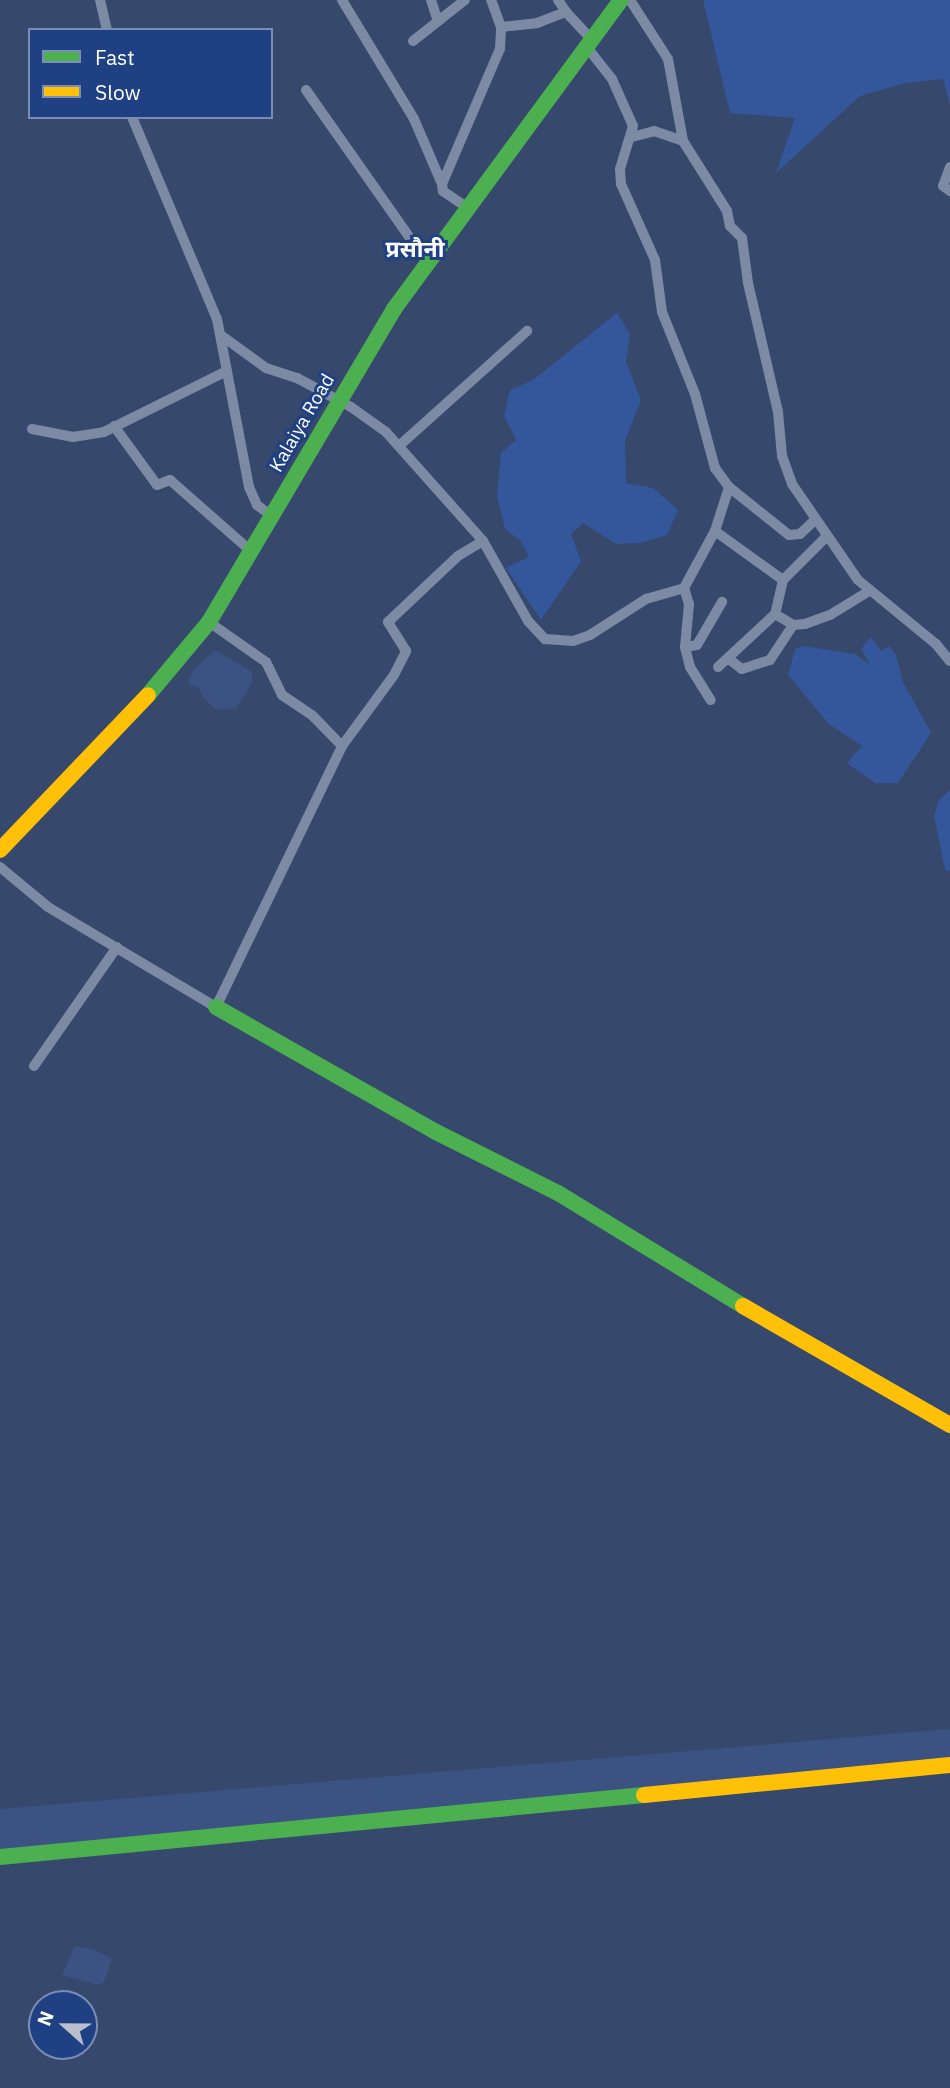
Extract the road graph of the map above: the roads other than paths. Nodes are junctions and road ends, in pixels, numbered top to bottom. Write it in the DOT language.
graph roads {
  1 [pos="100,0"];
  2 [pos="342,0"];
  3 [pos="430,0"];
  4 [pos="464,0"];
  5 [pos="491,0"];
  6 [pos="558,0"];
  7 [pos="621,0"];
  8 [pos="630,0"];
  9 [pos="566,12"];
  10 [pos="437,19"];
  11 [pos="501,27"];
  12 [pos="107,28"];
  13 [pos="414,41"];
  14 [pos="589,42"];
  15 [pos="306,90"];
  16 [pos="133,119"];
  17 [pos="632,136"];
  18 [pos="683,141"];
  19 [pos="950,167"];
  20 [pos="442,184"];
  21 [pos="950,191"];
  22 [pos="465,206"];
  23 [pos="427,262"];
  24 [pos="527,331"];
  25 [pos="222,336"];
  26 [pos="227,371"];
  27 [pos="339,401"];
  28 [pos="114,426"];
  29 [pos="32,429"];
  30 [pos="400,445"];
  31 [pos="729,487"];
  32 [pos="273,517"];
  33 [pos="816,520"];
  34 [pos="715,531"];
  35 [pos="827,536"];
  36 [pos="483,541"];
  37 [pos="252,552"];
  38 [pos="783,580"];
  39 [pos="684,588"];
  40 [pos="869,591"];
  41 [pos="722,601"];
  42 [pos="775,614"];
  43 [pos="209,622"];
  44 [pos="793,625"];
  45 [pos="685,648"];
  46 [pos="729,659"];
  47 [pos="950,661"];
  48 [pos="718,667"];
  49 [pos="711,700"];
  50 [pos="342,746"];
  51 [pos="0,850"];
  52 [pos="0,867"];
  53 [pos="117,947"];
  54 [pos="216,1007"];
  55 [pos="34,1066"];
  56 [pos="950,1425"];
  57 [pos="950,1765"];
  58 [pos="0,1857"];
  1 -- 12 [label="street"];
  2 -- 20 [label="street"];
  3 -- 10 [label="street"];
  4 -- 10 [label="street"];
  5 -- 11 [label="street"];
  6 -- 9 [label="street"];
  7 -- 14 [label="main road, Kalaiya Road"];
  8 -- 18 [label="street"];
  9 -- 11 [label="street"];
  9 -- 14 [label="street"];
  10 -- 13 [label="street"];
  11 -- 20 [label="street"];
  14 -- 17 [label="street"];
  14 -- 22 [label="main road, Kalaiya Road"];
  15 -- 23 [label="street"];
  16 -- 25 [label="street"];
  17 -- 18 [label="street"];
  17 -- 31 [label="street"];
  18 -- 33 [label="street"];
  19 -- 21 [label="street"];
  20 -- 22 [label="street"];
  22 -- 23 [label="main road, Kalaiya Road"];
  23 -- 27 [label="main road, Kalaiya Road"];
  24 -- 30 [label="street"];
  25 -- 26 [label="street"];
  25 -- 27 [label="street"];
  26 -- 28 [label="street"];
  26 -- 32 [label="street"];
  27 -- 30 [label="street"];
  27 -- 32 [label="main road, Kalaiya Road"];
  28 -- 29 [label="street"];
  28 -- 37 [label="street"];
  30 -- 36 [label="street"];
  31 -- 33 [label="street"];
  31 -- 34 [label="street"];
  32 -- 37 [label="main road, Kalaiya Road"];
  33 -- 35 [label="street"];
  34 -- 38 [label="street"];
  34 -- 39 [label="street"];
  35 -- 38 [label="street"];
  35 -- 40 [label="street"];
  36 -- 39 [label="street"];
  36 -- 50 [label="street"];
  37 -- 43 [label="main road, Kalaiya Road"];
  38 -- 42 [label="street"];
  39 -- 45 [label="street"];
  40 -- 44 [label="street"];
  40 -- 47 [label="street"];
  41 -- 45 [label="street"];
  42 -- 44 [label="street"];
  42 -- 46 [label="street"];
  43 -- 50 [label="street"];
  43 -- 51 [label="main road, Kalaiya Road"];
  44 -- 46 [label="street"];
  45 -- 49 [label="street"];
  46 -- 48 [label="street"];
  50 -- 54 [label="street"];
  52 -- 53 [label="street"];
  53 -- 54 [label="street"];
  53 -- 55 [label="street"];
  54 -- 56 [label="main road"];
  57 -- 58 [label="main road"];
}
